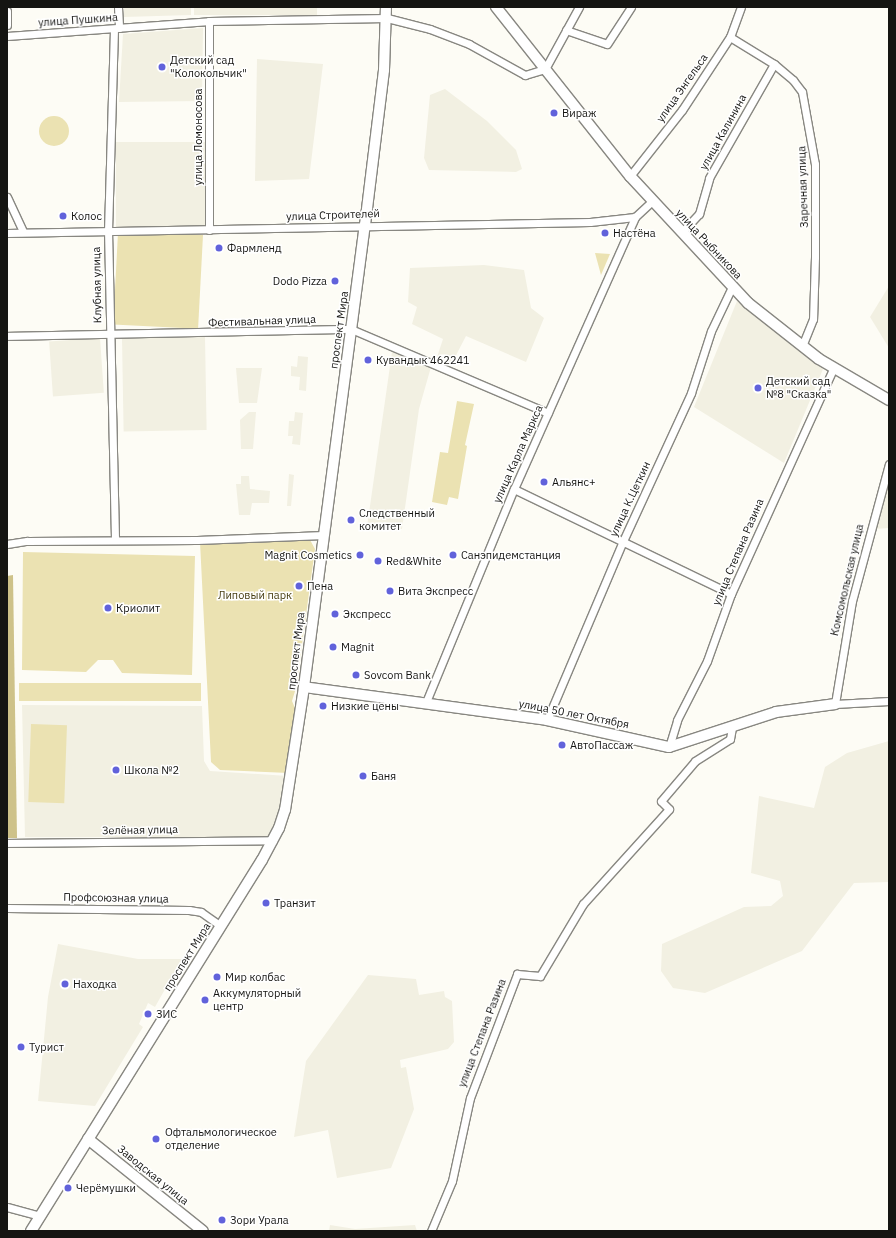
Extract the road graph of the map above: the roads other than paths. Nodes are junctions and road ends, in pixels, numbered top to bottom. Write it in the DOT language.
graph roads {
  1 [pos="118,7"];
  2 [pos="386,7"];
  3 [pos="496,7"];
  4 [pos="579,7"];
  5 [pos="631,7"];
  6 [pos="741,7"];
  7 [pos="7,11"];
  8 [pos="387,18"];
  9 [pos="209,21"];
  10 [pos="7,25"];
  11 [pos="116,29"];
  12 [pos="566,30"];
  13 [pos="7,36"];
  14 [pos="730,37"];
  15 [pos="774,64"];
  16 [pos="545,69"];
  17 [pos="630,176"];
  18 [pos="7,197"];
  19 [pos="652,200"];
  20 [pos="636,217"];
  21 [pos="365,225"];
  22 [pos="108,230"];
  23 [pos="209,230"];
  24 [pos="23,231"];
  25 [pos="682,232"];
  26 [pos="7,233"];
  27 [pos="732,287"];
  28 [pos="351,329"];
  29 [pos="109,334"];
  30 [pos="7,336"];
  31 [pos="802,346"];
  32 [pos="833,369"];
  33 [pos="889,400"];
  34 [pos="548,413"];
  35 [pos="889,464"];
  36 [pos="514,489"];
  37 [pos="324,535"];
  38 [pos="115,540"];
  39 [pos="623,541"];
  40 [pos="7,544"];
  41 [pos="731,594"];
  42 [pos="304,687"];
  43 [pos="889,701"];
  44 [pos="426,702"];
  45 [pos="835,704"];
  46 [pos="547,720"];
  47 [pos="732,728"];
  48 [pos="669,747"];
  49 [pos="273,840"];
  50 [pos="7,843"];
  51 [pos="7,908"];
  52 [pos="221,926"];
  53 [pos="88,1139"];
  54 [pos="7,1207"];
  55 [pos="40,1216"];
  56 [pos="31,1231"];
  57 [pos="203,1231"];
  58 [pos="431,1231"];
  1 -- 11 [label="street, Клубная улица"];
  2 -- 8 [label="main road, проспект Мира"];
  3 -- 16 [label="main road, улица Рыбникова"];
  4 -- 12 [label="street"];
  5 -- 12 [label="street"];
  6 -- 14 [label="street, улица Энгельса"];
  7 -- 10 [label="street"];
  8 -- 9 [label="street, улица Пушкина"];
  8 -- 16 [label="street, улица Пушкина"];
  8 -- 21 [label="main road, проспект Мира"];
  9 -- 11 [label="street, улица Пушкина"];
  9 -- 23 [label="street, улица Ломоносова"];
  11 -- 13 [label="street, улица Пушкина"];
  11 -- 22 [label="street, Клубная улица"];
  12 -- 16 [label="street"];
  14 -- 15 [label="street, Заречная улица"];
  14 -- 17 [label="street, улица Энгельса"];
  15 -- 25 [label="street, улица Калинина"];
  15 -- 31 [label="street, Заречная улица"];
  16 -- 17 [label="main road, улица Рыбникова"];
  17 -- 19 [label="main road, улица Рыбникова"];
  18 -- 24 [label="street"];
  19 -- 20 [label="street"];
  19 -- 25 [label="main road, улица Рыбникова"];
  20 -- 21 [label="street, улица Строителей"];
  20 -- 34 [label="street, улица Карла Маркса"];
  21 -- 23 [label="street, улица Строителей"];
  21 -- 28 [label="main road, проспект Мира"];
  22 -- 23 [label="street, улица Строителей"];
  22 -- 24 [label="street, улица Строителей"];
  22 -- 29 [label="street, Клубная улица"];
  24 -- 26 [label="street, улица Строителей"];
  25 -- 27 [label="main road, улица Рыбникова"];
  27 -- 31 [label="main road, улица Рыбникова"];
  27 -- 39 [label="street, улица К.Цеткин"];
  28 -- 29 [label="street, Фестивальная улица"];
  28 -- 34 [label="street, Фестивальная улица"];
  28 -- 37 [label="main road, проспект Мира"];
  29 -- 30 [label="street, Фестивальная улица"];
  29 -- 38 [label="street, Клубная улица"];
  31 -- 32 [label="main road, улица Рыбникова"];
  32 -- 33 [label="main road, улица Рыбникова"];
  32 -- 41 [label="street, улица Степана Разина"];
  34 -- 36 [label="street, улица Карла Маркса"];
  35 -- 45 [label="street, Комсомольская улица"];
  36 -- 39 [label="street"];
  36 -- 44 [label="street, улица Карла Маркса"];
  37 -- 38 [label="street"];
  37 -- 42 [label="main road, проспект Мира"];
  38 -- 40 [label="street"];
  39 -- 41 [label="street"];
  39 -- 46 [label="street, улица К.Цеткин"];
  41 -- 48 [label="street, улица Степана Разина"];
  42 -- 44 [label="main road, улица 50 лет Октября"];
  42 -- 49 [label="main road, проспект Мира"];
  43 -- 45 [label="street"];
  44 -- 46 [label="main road, улица 50 лет Октября"];
  45 -- 47 [label="main road, улица 50 лет Октября"];
  46 -- 48 [label="main road, улица 50 лет Октября"];
  47 -- 48 [label="main road, улица 50 лет Октября"];
  47 -- 58 [label="street, улица Степана Разина"];
  49 -- 50 [label="street, Зелёная улица"];
  49 -- 52 [label="main road, проспект Мира"];
  51 -- 52 [label="street, Профсоюзная улица"];
  52 -- 53 [label="main road, проспект Мира"];
  53 -- 55 [label="main road, проспект Мира"];
  53 -- 57 [label="main road, Заводская улица"];
  54 -- 55 [label="street"];
  55 -- 56 [label="main road, проспект Мира"];
}
